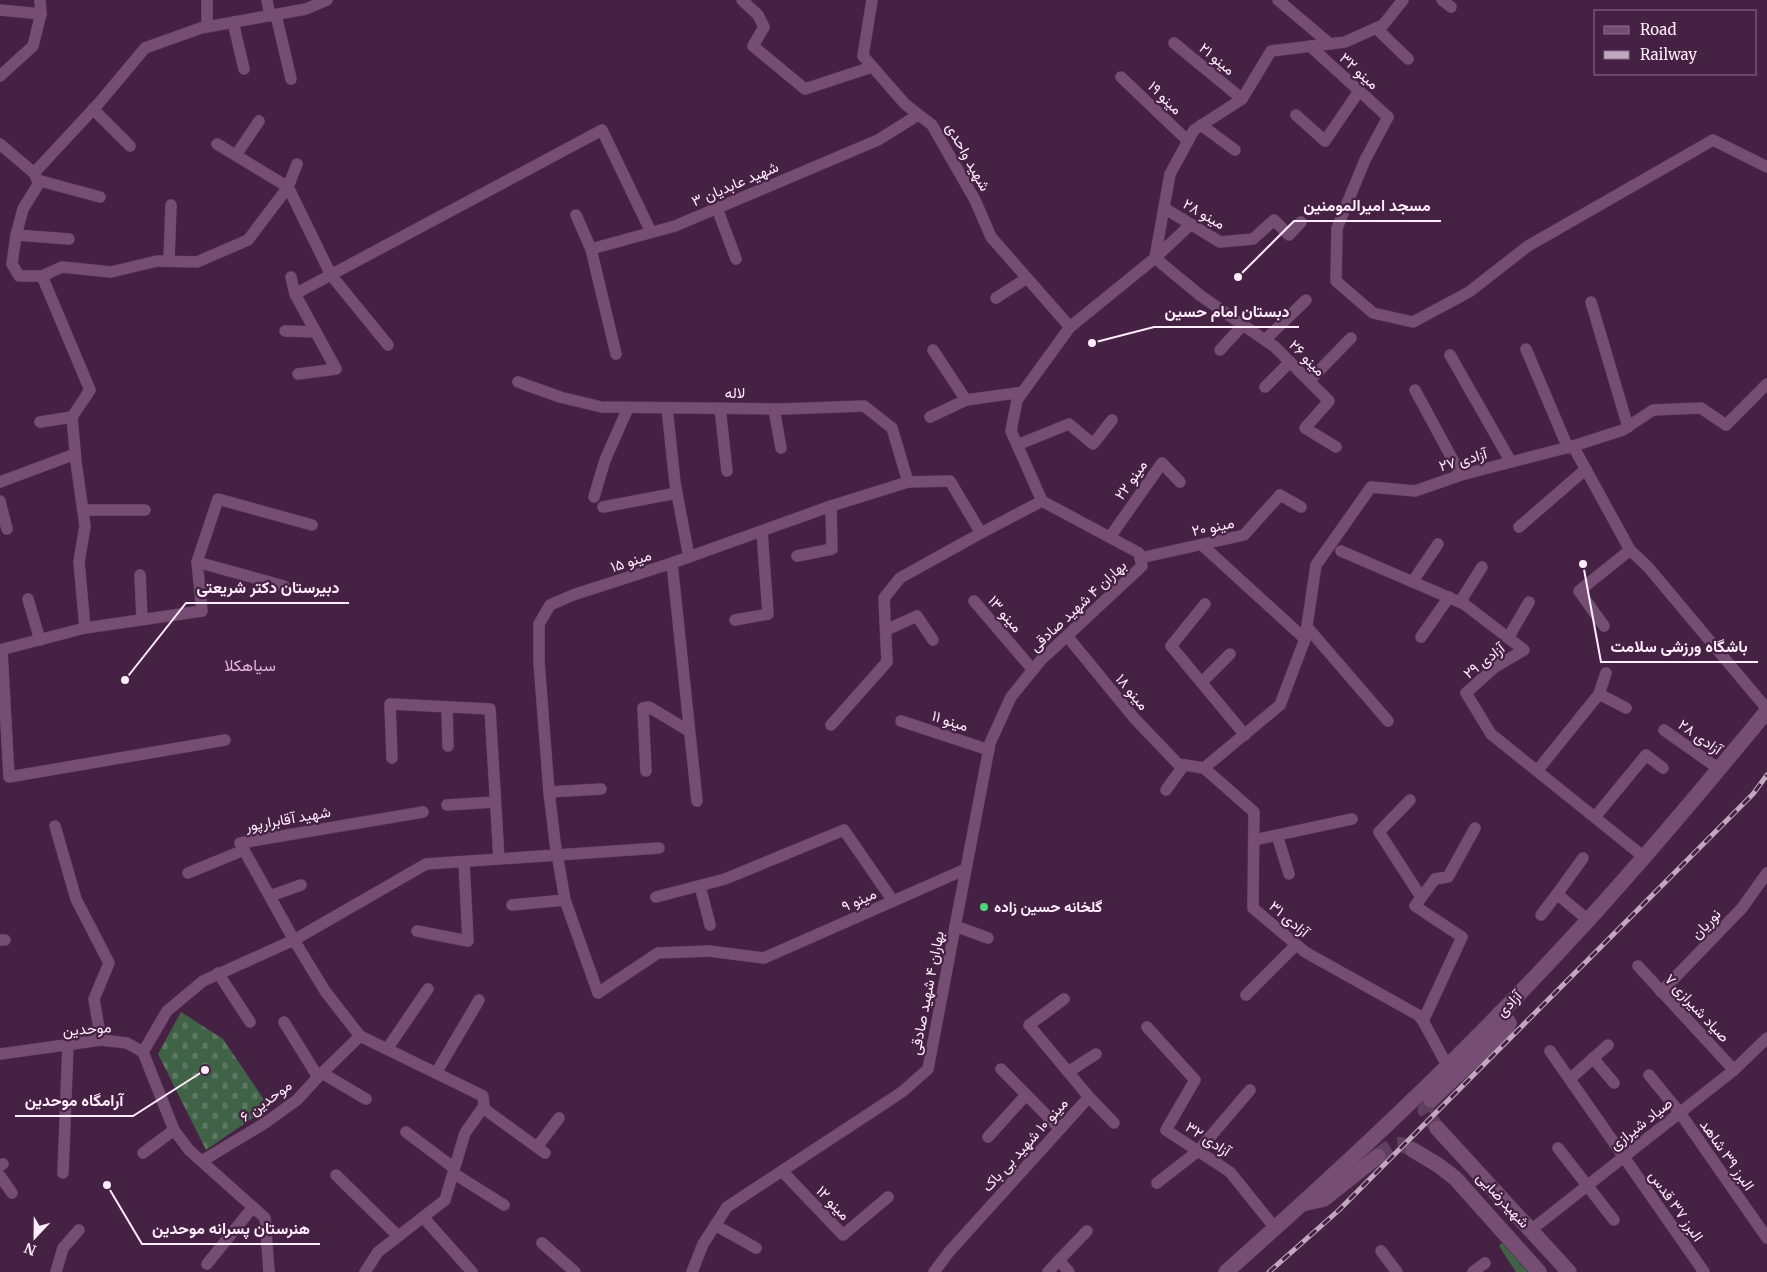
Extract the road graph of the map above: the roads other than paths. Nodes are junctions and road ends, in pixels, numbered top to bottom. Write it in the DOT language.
graph roads {
  1 [pos="40,0"];
  2 [pos="207,0"];
  3 [pos="267,0"];
  4 [pos="327,0"];
  5 [pos="742,0"];
  6 [pos="872,0"];
  7 [pos="1278,0"];
  8 [pos="1398,2"];
  9 [pos="0,10"];
  10 [pos="41,14"];
  11 [pos="273,15"];
  12 [pos="233,22"];
  13 [pos="207,26"];
  14 [pos="1376,28"];
  15 [pos="1174,43"];
  16 [pos="1330,44"];
  17 [pos="1310,46"];
  18 [pos="1408,59"];
  19 [pos="872,66"];
  20 [pos="244,69"];
  21 [pos="0,76"];
  22 [pos="1121,77"];
  23 [pos="291,79"];
  24 [pos="1359,91"];
  25 [pos="1242,99"];
  26 [pos="93,110"];
  27 [pos="918,115"];
  28 [pos="1296,115"];
  29 [pos="258,121"];
  30 [pos="1201,125"];
  31 [pos="1188,141"];
  32 [pos="217,144"];
  33 [pos="130,146"];
  34 [pos="4,147"];
  35 [pos="1235,150"];
  36 [pos="236,155"];
  37 [pos="0,160"];
  38 [pos="297,164"];
  39 [pos="1767,166"];
  40 [pos="36,176"];
  41 [pos="288,187"];
  42 [pos="100,197"];
  43 [pos="170,205"];
  44 [pos="718,208"];
  45 [pos="1164,208"];
  46 [pos="576,214"];
  47 [pos="1301,222"];
  48 [pos="1192,224"];
  49 [pos="651,232"];
  50 [pos="16,235"];
  51 [pos="69,239"];
  52 [pos="592,249"];
  53 [pos="1155,258"];
  54 [pos="736,259"];
  55 [pos="169,261"];
  56 [pos="331,275"];
  57 [pos="42,276"];
  58 [pos="291,277"];
  59 [pos="1027,278"];
  60 [pos="295,294"];
  61 [pos="996,298"];
  62 [pos="1306,300"];
  63 [pos="1592,302"];
  64 [pos="1243,324"];
  65 [pos="1070,327"];
  66 [pos="285,331"];
  67 [pos="316,332"];
  68 [pos="1351,338"];
  69 [pos="1265,340"];
  70 [pos="388,345"];
  71 [pos="1526,349"];
  72 [pos="934,350"];
  73 [pos="1220,350"];
  74 [pos="616,354"];
  75 [pos="1450,355"];
  76 [pos="1290,362"];
  77 [pos="298,374"];
  78 [pos="1309,381"];
  79 [pos="518,382"];
  80 [pos="1767,384"];
  81 [pos="1265,386"];
  82 [pos="1415,390"];
  83 [pos="1023,392"];
  84 [pos="966,400"];
  85 [pos="628,408"];
  86 [pos="667,408"];
  87 [pos="720,408"];
  88 [pos="774,409"];
  89 [pos="72,417"];
  90 [pos="930,417"];
  91 [pos="1112,420"];
  92 [pos="40,422"];
  93 [pos="1628,427"];
  94 [pos="1017,445"];
  95 [pos="1336,447"];
  96 [pos="1570,447"];
  97 [pos="781,448"];
  98 [pos="75,454"];
  99 [pos="1511,462"];
  100 [pos="1586,469"];
  101 [pos="727,471"];
  102 [pos="1461,475"];
  103 [pos="0,482"];
  104 [pos="908,482"];
  105 [pos="1180,482"];
  106 [pos="677,493"];
  107 [pos="594,496"];
  108 [pos="0,501"];
  109 [pos="1042,501"];
  110 [pos="603,506"];
  111 [pos="830,506"];
  112 [pos="1301,508"];
  113 [pos="83,510"];
  114 [pos="145,510"];
  115 [pos="312,525"];
  116 [pos="1519,527"];
  117 [pos="7,530"];
  118 [pos="762,531"];
  119 [pos="981,533"];
  120 [pos="1110,537"];
  121 [pos="1438,544"];
  122 [pos="1202,545"];
  123 [pos="1630,550"];
  124 [pos="1341,551"];
  125 [pos="797,556"];
  126 [pos="689,557"];
  127 [pos="1140,558"];
  128 [pos="197,562"];
  129 [pos="672,563"];
  130 [pos="1482,567"];
  131 [pos="140,575"];
  132 [pos="1413,581"];
  133 [pos="284,586"];
  134 [pos="1449,597"];
  135 [pos="28,599"];
  136 [pos="974,601"];
  137 [pos="1460,602"];
  138 [pos="1529,602"];
  139 [pos="1205,604"];
  140 [pos="142,619"];
  141 [pos="735,620"];
  142 [pos="1604,626"];
  143 [pos="1307,627"];
  144 [pos="85,628"];
  145 [pos="886,630"];
  146 [pos="1067,636"];
  147 [pos="1421,638"];
  148 [pos="1508,638"];
  149 [pos="1305,639"];
  150 [pos="40,640"];
  151 [pos="933,640"];
  152 [pos="1,650"];
  153 [pos="1230,654"];
  154 [pos="1033,670"];
  155 [pos="1606,673"];
  156 [pos="1202,682"];
  157 [pos="1599,694"];
  158 [pos="447,707"];
  159 [pos="1626,708"];
  160 [pos="1767,710"];
  161 [pos="1388,720"];
  162 [pos="901,721"];
  163 [pos="831,725"];
  164 [pos="1664,730"];
  165 [pos="689,731"];
  166 [pos="1244,734"];
  167 [pos="225,740"];
  168 [pos="448,746"];
  169 [pos="989,750"];
  170 [pos="392,758"];
  171 [pos="1181,765"];
  172 [pos="1204,768"];
  173 [pos="1663,768"];
  174 [pos="1719,769"];
  175 [pos="646,771"];
  176 [pos="1537,771"];
  177 [pos="4,777"];
  178 [pos="602,789"];
  179 [pos="1166,790"];
  180 [pos="550,792"];
  181 [pos="1410,800"];
  182 [pos="696,801"];
  183 [pos="496,802"];
  184 [pos="448,805"];
  185 [pos="422,812"];
  186 [pos="1595,817"];
  187 [pos="1352,818"];
  188 [pos="55,826"];
  189 [pos="1475,828"];
  190 [pos="1277,835"];
  191 [pos="1254,840"];
  192 [pos="659,848"];
  193 [pos="244,850"];
  194 [pos="558,856"];
  195 [pos="1644,856"];
  196 [pos="1583,858"];
  197 [pos="499,860"];
  198 [pos="464,862"];
  199 [pos="966,869"];
  200 [pos="188,873"];
  201 [pos="1767,873"];
  202 [pos="1289,874"];
  203 [pos="301,885"];
  204 [pos="700,886"];
  205 [pos="1557,894"];
  206 [pos="270,896"];
  207 [pos="656,897"];
  208 [pos="1421,897"];
  209 [pos="565,900"];
  210 [pos="894,901"];
  211 [pos="512,905"];
  212 [pos="1541,915"];
  213 [pos="1588,920"];
  214 [pos="710,925"];
  215 [pos="955,926"];
  216 [pos="417,931"];
  217 [pos="988,938"];
  218 [pos="294,940"];
  219 [pos="1296,945"];
  220 [pos="764,958"];
  221 [pos="1638,966"];
  222 [pos="218,973"];
  223 [pos="428,990"];
  224 [pos="1661,992"];
  225 [pos="1246,995"];
  226 [pos="1064,999"];
  227 [pos="479,1000"];
  228 [pos="1500,1013"];
  229 [pos="1422,1021"];
  230 [pos="250,1022"];
  231 [pos="284,1022"];
  232 [pos="1148,1027"];
  233 [pos="360,1036"];
  234 [pos="1767,1038"];
  235 [pos="101,1040"];
  236 [pos="68,1045"];
  237 [pos="1608,1045"];
  238 [pos="387,1049"];
  239 [pos="1550,1051"];
  240 [pos="143,1052"];
  241 [pos="0,1054"];
  242 [pos="1096,1054"];
  243 [pos="1593,1058"];
  244 [pos="1448,1067"];
  245 [pos="1001,1069"];
  246 [pos="1734,1070"];
  247 [pos="1068,1072"];
  248 [pos="436,1073"];
  249 [pos="320,1075"];
  250 [pos="1649,1075"];
  251 [pos="1570,1079"];
  252 [pos="1614,1083"];
  253 [pos="1250,1090"];
  254 [pos="1026,1095"];
  255 [pos="1089,1097"];
  256 [pos="366,1100"];
  257 [pos="1431,1100"];
  258 [pos="483,1107"];
  259 [pos="1680,1113"];
  260 [pos="559,1118"];
  261 [pos="1114,1123"];
  262 [pos="1437,1128"];
  263 [pos="1060,1129"];
  264 [pos="174,1130"];
  265 [pos="406,1132"];
  266 [pos="988,1137"];
  267 [pos="1558,1148"];
  268 [pos="1413,1150"];
  269 [pos="1198,1151"];
  270 [pos="143,1153"];
  271 [pos="1378,1156"];
  272 [pos="1623,1157"];
  273 [pos="202,1161"];
  274 [pos="1470,1164"];
  275 [pos="1,1169"];
  276 [pos="453,1170"];
  277 [pos="782,1171"];
  278 [pos="63,1173"];
  279 [pos="336,1175"];
  280 [pos="1455,1178"];
  281 [pos="1157,1183"];
  282 [pos="1587,1185"];
  283 [pos="12,1193"];
  284 [pos="888,1198"];
  285 [pos="504,1205"];
  286 [pos="1300,1205"];
  287 [pos="253,1207"];
  288 [pos="423,1216"];
  289 [pos="1614,1220"];
  290 [pos="715,1225"];
  291 [pos="1275,1228"];
  292 [pos="79,1230"];
  293 [pos="1531,1230"];
  294 [pos="1087,1231"];
  295 [pos="398,1236"];
  296 [pos="1767,1238"];
  297 [pos="542,1243"];
  298 [pos="756,1248"];
  299 [pos="1381,1252"];
  300 [pos="1059,1260"];
  301 [pos="1485,1263"];
  302 [pos="207,1264"];
  303 [pos="56,1272"];
  304 [pos="269,1272"];
  305 [pos="365,1272"];
  306 [pos="472,1272"];
  307 [pos="575,1272"];
  308 [pos="692,1272"];
  309 [pos="934,1272"];
  310 [pos="1048,1272"];
  311 [pos="1069,1272"];
  312 [pos="1226,1272"];
  313 [pos="1397,1272"];
  314 [pos="1474,1272"];
  315 [pos="1539,1272"];
  316 [pos="1569,1272"];
  317 [pos="1704,1272"];
  1 -- 10 [label="street"];
  2 -- 13 [label="street"];
  3 -- 11 [label="street"];
  4 -- 11 [label="street"];
  5 -- 19 [label="street"];
  6 -- 19 [label="street, شهید واحدی"];
  7 -- 16 [label="street"];
  8 -- 14 [label="street"];
  9 -- 10 [label="street"];
  10 -- 21 [label="street"];
  11 -- 12 [label="street"];
  11 -- 23 [label="street"];
  12 -- 13 [label="street"];
  12 -- 20 [label="street"];
  13 -- 26 [label="street"];
  14 -- 16 [label="street"];
  14 -- 18 [label="street"];
  15 -- 25 [label="street, مینو ۲۱"];
  16 -- 17 [label="street"];
  17 -- 24 [label="street, مینو ۳۲"];
  17 -- 25 [label="street"];
  19 -- 27 [label="street, شهید واحدی"];
  22 -- 31 [label="street, مینو ۱۹"];
  24 -- 28 [label="street"];
  24 -- 39 [label="street, مینو ۳۲"];
  25 -- 30 [label="street"];
  26 -- 33 [label="street"];
  26 -- 40 [label="street"];
  27 -- 44 [label="street, شهید عابدیان ۳"];
  27 -- 59 [label="street, شهید واحدی"];
  29 -- 36 [label="street"];
  30 -- 31 [label="street"];
  30 -- 35 [label="street"];
  31 -- 45 [label="street"];
  32 -- 36 [label="street"];
  34 -- 37 [label="street"];
  34 -- 40 [label="street"];
  36 -- 41 [label="street"];
  38 -- 41 [label="street"];
  40 -- 42 [label="street"];
  40 -- 50 [label="street"];
  41 -- 55 [label="street"];
  41 -- 56 [label="street"];
  43 -- 55 [label="street"];
  44 -- 49 [label="street, شهید عابدیان ۳"];
  44 -- 54 [label="street"];
  45 -- 48 [label="street, مینو ۲۸"];
  45 -- 53 [label="street"];
  46 -- 52 [label="street"];
  47 -- 48 [label="street, مینو ۲۸"];
  48 -- 53 [label="street"];
  49 -- 52 [label="street, شهید عابدیان ۳"];
  49 -- 56 [label="street"];
  50 -- 51 [label="street"];
  50 -- 57 [label="street"];
  52 -- 74 [label="street"];
  53 -- 64 [label="street, مینو ۲۶"];
  53 -- 65 [label="street"];
  55 -- 57 [label="street"];
  56 -- 60 [label="street"];
  56 -- 70 [label="street"];
  57 -- 89 [label="street"];
  58 -- 60 [label="street"];
  59 -- 61 [label="street"];
  59 -- 65 [label="street, شهید واحدی"];
  60 -- 67 [label="street"];
  62 -- 69 [label="street"];
  63 -- 93 [label="street"];
  64 -- 69 [label="street, مینو ۲۶"];
  64 -- 73 [label="street"];
  65 -- 83 [label="street"];
  66 -- 67 [label="street"];
  67 -- 77 [label="street"];
  68 -- 78 [label="street"];
  69 -- 76 [label="street, مینو ۲۶"];
  71 -- 96 [label="street"];
  72 -- 84 [label="street"];
  75 -- 99 [label="street"];
  76 -- 78 [label="street, مینو ۲۶"];
  76 -- 81 [label="street"];
  78 -- 95 [label="street, مینو ۲۶"];
  79 -- 85 [label="street, لاله"];
  80 -- 93 [label="street, آزادی ۲۷"];
  82 -- 102 [label="street"];
  83 -- 84 [label="street"];
  83 -- 94 [label="street"];
  84 -- 90 [label="street"];
  85 -- 86 [label="street, لاله"];
  85 -- 107 [label="street"];
  86 -- 87 [label="street, لاله"];
  86 -- 106 [label="street"];
  87 -- 88 [label="street, لاله"];
  87 -- 101 [label="street"];
  88 -- 97 [label="street"];
  88 -- 104 [label="street, لاله"];
  89 -- 92 [label="street"];
  89 -- 98 [label="street"];
  91 -- 94 [label="street"];
  93 -- 96 [label="street, آزادی ۲۷"];
  94 -- 109 [label="street"];
  96 -- 99 [label="street, آزادی ۲۷"];
  96 -- 100 [label="street"];
  98 -- 103 [label="street"];
  98 -- 113 [label="street"];
  99 -- 102 [label="street, آزادی ۲۷"];
  100 -- 116 [label="street"];
  100 -- 123 [label="street"];
  102 -- 143 [label="street, آزادی ۲۷"];
  104 -- 111 [label="street, مینو ۱۵"];
  104 -- 119 [label="street, مینو ۱۵"];
  105 -- 120 [label="street, مینو ۲۲"];
  106 -- 110 [label="street"];
  106 -- 126 [label="street"];
  108 -- 117 [label="street"];
  109 -- 119 [label="street"];
  109 -- 120 [label="street, بهاران ۴ شهید صادقی"];
  111 -- 118 [label="street, مینو ۱۵"];
  111 -- 125 [label="street"];
  112 -- 122 [label="street, مینو ۲۰"];
  113 -- 114 [label="street"];
  113 -- 144 [label="street"];
  115 -- 128 [label="street"];
  118 -- 126 [label="street, مینو ۱۵"];
  118 -- 141 [label="street"];
  119 -- 145 [label="street"];
  120 -- 127 [label="street, بهاران ۴ شهید صادقی"];
  121 -- 132 [label="street"];
  122 -- 127 [label="street, مینو ۲۰"];
  122 -- 149 [label="street"];
  123 -- 142 [label="street"];
  123 -- 160 [label="street"];
  124 -- 132 [label="street, آزادی ۲۹"];
  126 -- 129 [label="street, مینو ۱۵"];
  127 -- 146 [label="street, بهاران ۴ شهید صادقی"];
  128 -- 133 [label="street"];
  128 -- 140 [label="street"];
  129 -- 165 [label="street"];
  129 -- 180 [label="street, مینو ۱۵"];
  130 -- 137 [label="street"];
  131 -- 140 [label="street"];
  132 -- 134 [label="street, آزادی ۲۹"];
  134 -- 137 [label="street, آزادی ۲۹"];
  134 -- 147 [label="street"];
  135 -- 150 [label="street"];
  136 -- 154 [label="street, مینو ۱۳"];
  137 -- 148 [label="street, آزادی ۲۹"];
  138 -- 148 [label="street"];
  139 -- 156 [label="street"];
  140 -- 144 [label="street"];
  143 -- 149 [label="street, آزادی ۲۷"];
  143 -- 161 [label="street"];
  144 -- 150 [label="street"];
  145 -- 151 [label="street"];
  145 -- 163 [label="street"];
  146 -- 154 [label="street, بهاران ۴ شهید صادقی"];
  146 -- 171 [label="street, مینو ۱۸"];
  148 -- 176 [label="street, آزادی ۲۹"];
  149 -- 166 [label="street, آزادی ۲۷"];
  150 -- 152 [label="street"];
  152 -- 177 [label="street"];
  153 -- 156 [label="street"];
  154 -- 169 [label="street, بهاران ۴ شهید صادقی"];
  155 -- 157 [label="street"];
  156 -- 166 [label="street"];
  157 -- 159 [label="street"];
  157 -- 176 [label="street"];
  158 -- 168 [label="street"];
  158 -- 170 [label="street"];
  158 -- 183 [label="street"];
  160 -- 174 [label="main road, آزادی"];
  162 -- 169 [label="street, مینو ۱۱"];
  164 -- 174 [label="street, آزادی ۲۸"];
  165 -- 175 [label="street"];
  165 -- 182 [label="street"];
  166 -- 172 [label="street, آزادی ۲۷"];
  167 -- 177 [label="street"];
  169 -- 199 [label="street, بهاران ۴ شهید صادقی"];
  171 -- 172 [label="street"];
  171 -- 179 [label="street"];
  172 -- 191 [label="street, آزادی ۳۱"];
  173 -- 186 [label="street"];
  174 -- 195 [label="main road, آزادی"];
  176 -- 186 [label="street, آزادی ۲۹"];
  178 -- 180 [label="street"];
  180 -- 194 [label="street, مینو ۱۵"];
  181 -- 208 [label="street"];
  183 -- 184 [label="street"];
  183 -- 197 [label="street"];
  185 -- 193 [label="street, شهید آقابرارپور"];
  186 -- 195 [label="street, آزادی ۲۹"];
  187 -- 190 [label="street"];
  188 -- 235 [label="street"];
  189 -- 208 [label="street"];
  190 -- 191 [label="street"];
  190 -- 202 [label="street"];
  191 -- 219 [label="street, آزادی ۳۱"];
  192 -- 194 [label="street"];
  193 -- 200 [label="street"];
  193 -- 206 [label="street, شهید آقابرارپور"];
  194 -- 197 [label="street"];
  194 -- 209 [label="street, مینو ۱۵"];
  195 -- 213 [label="main road, آزادی"];
  196 -- 205 [label="street"];
  197 -- 198 [label="street"];
  198 -- 216 [label="street"];
  198 -- 218 [label="street"];
  199 -- 210 [label="street, مینو ۹"];
  199 -- 215 [label="street, بهاران ۴ شهید صادقی"];
  201 -- 224 [label="street, نوریان"];
  203 -- 206 [label="street"];
  204 -- 207 [label="street"];
  204 -- 210 [label="street"];
  204 -- 214 [label="street"];
  205 -- 212 [label="street"];
  205 -- 213 [label="street"];
  206 -- 218 [label="street, شهید آقابرارپور"];
  208 -- 229 [label="street"];
  209 -- 211 [label="street"];
  209 -- 220 [label="street, مینو ۱۵"];
  210 -- 220 [label="street, مینو ۹"];
  213 -- 228 [label="main road, آزادی"];
  215 -- 217 [label="street"];
  215 -- 277 [label="street, بهاران ۴ شهید صادقی"];
  218 -- 222 [label="street"];
  218 -- 233 [label="street, شهید آقابرارپور"];
  219 -- 225 [label="street"];
  219 -- 229 [label="street, آزادی ۳۱"];
  221 -- 224 [label="street, صیاد شیرازی ۷"];
  222 -- 230 [label="street"];
  222 -- 240 [label="street"];
  223 -- 238 [label="street"];
  224 -- 246 [label="street, صیاد شیرازی ۷"];
  226 -- 247 [label="street, مینو ۱۰ شهید بی باک"];
  227 -- 248 [label="street"];
  228 -- 244 [label="main road, آزادی"];
  228 -- 257 [label="main road"];
  229 -- 244 [label="street, آزادی ۳۱"];
  231 -- 249 [label="street"];
  232 -- 269 [label="street, آزادی ۳۲"];
  233 -- 238 [label="street"];
  233 -- 249 [label="street, موحدین ۶"];
  234 -- 246 [label="street, صیاد شیرازی"];
  235 -- 236 [label="street, موحدین"];
  235 -- 240 [label="street, موحدین"];
  236 -- 241 [label="street, موحدین"];
  236 -- 278 [label="street"];
  237 -- 243 [label="street"];
  238 -- 248 [label="street"];
  239 -- 251 [label="street, البرز ۳۷ قدس"];
  240 -- 264 [label="street"];
  242 -- 247 [label="street"];
  243 -- 251 [label="street"];
  243 -- 252 [label="street"];
  244 -- 286 [label="main road, آزادی"];
  245 -- 254 [label="street"];
  246 -- 259 [label="street, صیاد شیرازی"];
  247 -- 255 [label="street, مینو ۱۰ شهید بی باک"];
  248 -- 258 [label="street"];
  249 -- 256 [label="street"];
  249 -- 273 [label="street, موحدین ۶"];
  250 -- 259 [label="street, البرز ۳۹ شاهد"];
  251 -- 272 [label="street, البرز ۳۷ قدس"];
  253 -- 269 [label="street"];
  254 -- 263 [label="street"];
  254 -- 266 [label="street"];
  255 -- 261 [label="street"];
  255 -- 263 [label="street, مینو ۱۰ شهید بی باک"];
  258 -- 260 [label="street"];
  258 -- 276 [label="street"];
  259 -- 272 [label="street, صیاد شیرازی"];
  259 -- 296 [label="street, البرز ۳۹ شاهد"];
  262 -- 274 [label="main road, شهیدرضایی"];
  263 -- 309 [label="street, مینو ۱۰ شهید بی باک"];
  264 -- 270 [label="street"];
  264 -- 273 [label="street"];
  265 -- 276 [label="street"];
  267 -- 282 [label="street"];
  268 -- 280 [label="main road, شهیدرضایی"];
  269 -- 281 [label="street"];
  269 -- 291 [label="street, آزادی ۳۲"];
  271 -- 286 [label="main road"];
  272 -- 282 [label="street, صیاد شیرازی"];
  272 -- 317 [label="street, البرز ۳۷ قدس"];
  273 -- 287 [label="street"];
  274 -- 280 [label="main road"];
  274 -- 293 [label="main road, شهیدرضایی"];
  275 -- 283 [label="street"];
  276 -- 285 [label="street"];
  276 -- 288 [label="street"];
  277 -- 284 [label="street, مینو ۱۲"];
  277 -- 290 [label="street, بهاران ۴ شهید صادقی"];
  279 -- 295 [label="street"];
  280 -- 315 [label="main road, شهیدرضایی"];
  282 -- 289 [label="street"];
  282 -- 293 [label="street, صیاد شیرازی"];
  286 -- 291 [label="main road, آزادی"];
  287 -- 302 [label="street"];
  287 -- 304 [label="street"];
  288 -- 295 [label="street"];
  288 -- 306 [label="street"];
  290 -- 298 [label="street"];
  290 -- 308 [label="street, بهاران ۴ شهید صادقی"];
  291 -- 312 [label="main road, آزادی"];
  292 -- 303 [label="street"];
  293 -- 316 [label="main road, شهیدرضایی"];
  294 -- 300 [label="street"];
  295 -- 305 [label="street"];
  297 -- 307 [label="street"];
  299 -- 313 [label="street"];
  300 -- 310 [label="street"];
  300 -- 311 [label="street"];
  301 -- 314 [label="street"];
}
